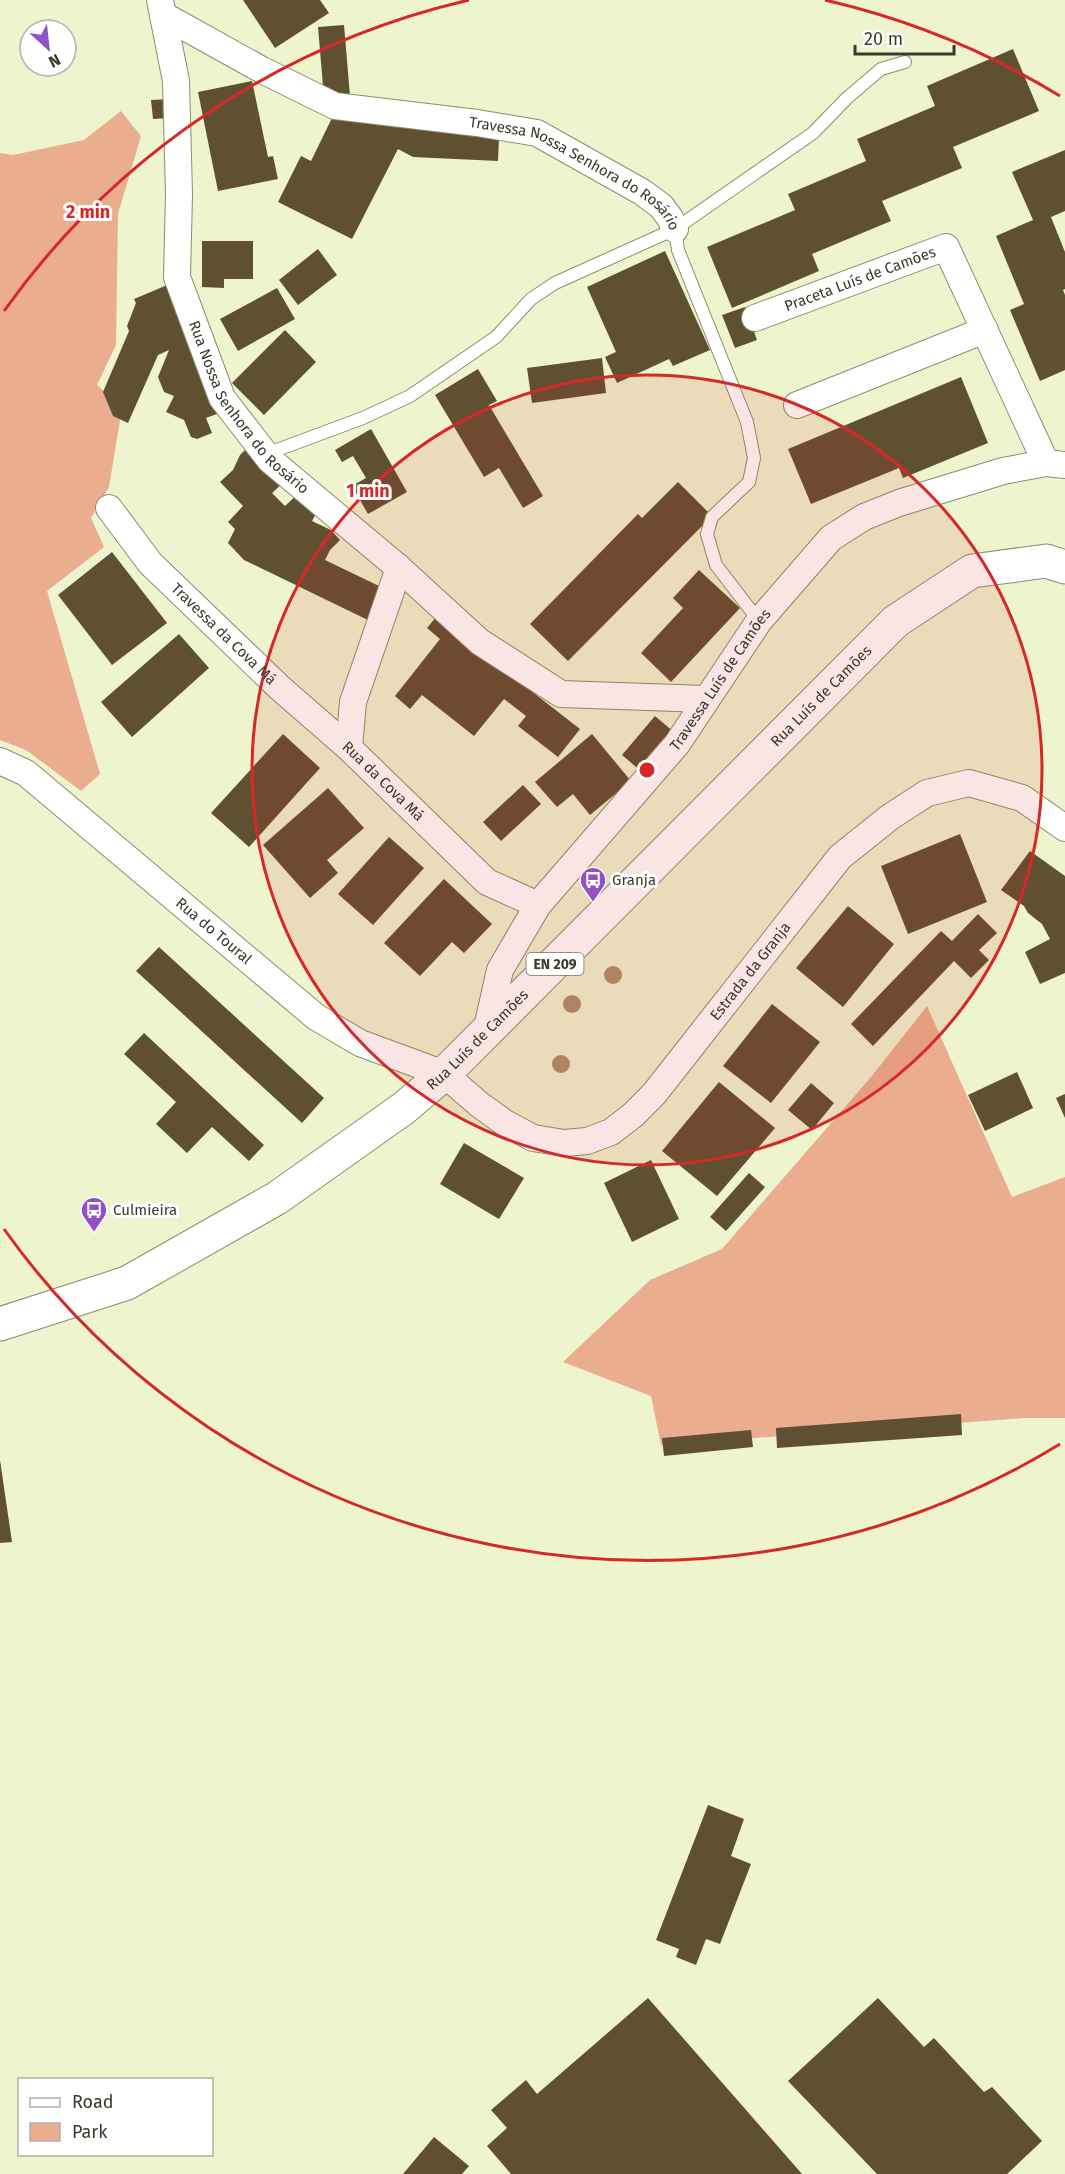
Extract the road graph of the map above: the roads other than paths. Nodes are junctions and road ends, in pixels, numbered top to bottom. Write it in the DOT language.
graph roads {
  1 [pos="162,8"];
  2 [pos="905,62"];
  3 [pos="675,229"];
  4 [pos="755,318"];
  5 [pos="985,330"];
  6 [pos="797,405"];
  7 [pos="266,454"];
  8 [pos="1056,464"];
  9 [pos="109,508"];
  10 [pos="1065,567"];
  11 [pos="399,568"];
  12 [pos="759,621"];
  13 [pos="706,699"];
  14 [pos="349,748"];
  15 [pos="0,761"];
  16 [pos="1065,828"];
  17 [pos="538,905"];
  18 [pos="486,1032"];
  19 [pos="444,1074"];
  20 [pos="0,1324"];
  1 -- 3 [label="street, Travessa Nossa Senhora do Rosário"];
  1 -- 7 [label="street, Rua Nossa Senhora do Rosário"];
  2 -- 3 [label="lane"];
  3 -- 7 [label="lane, Travessa Nossa Senhora do Rosário"];
  3 -- 12 [label="lane"];
  4 -- 5 [label="street, Praceta Luís de Camões"];
  5 -- 6 [label="street"];
  5 -- 8 [label="street, Praceta Luís de Camões"];
  7 -- 11 [label="street, Rua Nossa Senhora do Rosário"];
  8 -- 12 [label="street, Travessa Luís de Camões"];
  9 -- 14 [label="street, Travessa da Cova Má"];
  10 -- 18 [label="main road, Rua Luís de Camões / EN 209"];
  11 -- 13 [label="street, Rua Nossa Senhora do Rosário"];
  11 -- 14 [label="street, Rua da Cova Má"];
  12 -- 13 [label="street, Travessa Luís de Camões"];
  13 -- 17 [label="street, Travessa Luís de Camões"];
  14 -- 17 [label="street, Rua da Cova Má"];
  15 -- 19 [label="street, Rua do Toural"];
  16 -- 19 [label="street, Estrada da Granja"];
  17 -- 18 [label="street, Travessa Luís de Camões"];
  18 -- 19 [label="main road, Rua Luís de Camões / EN 209"];
  19 -- 20 [label="main road, Rua Luís de Camões / EN 209"];
}
